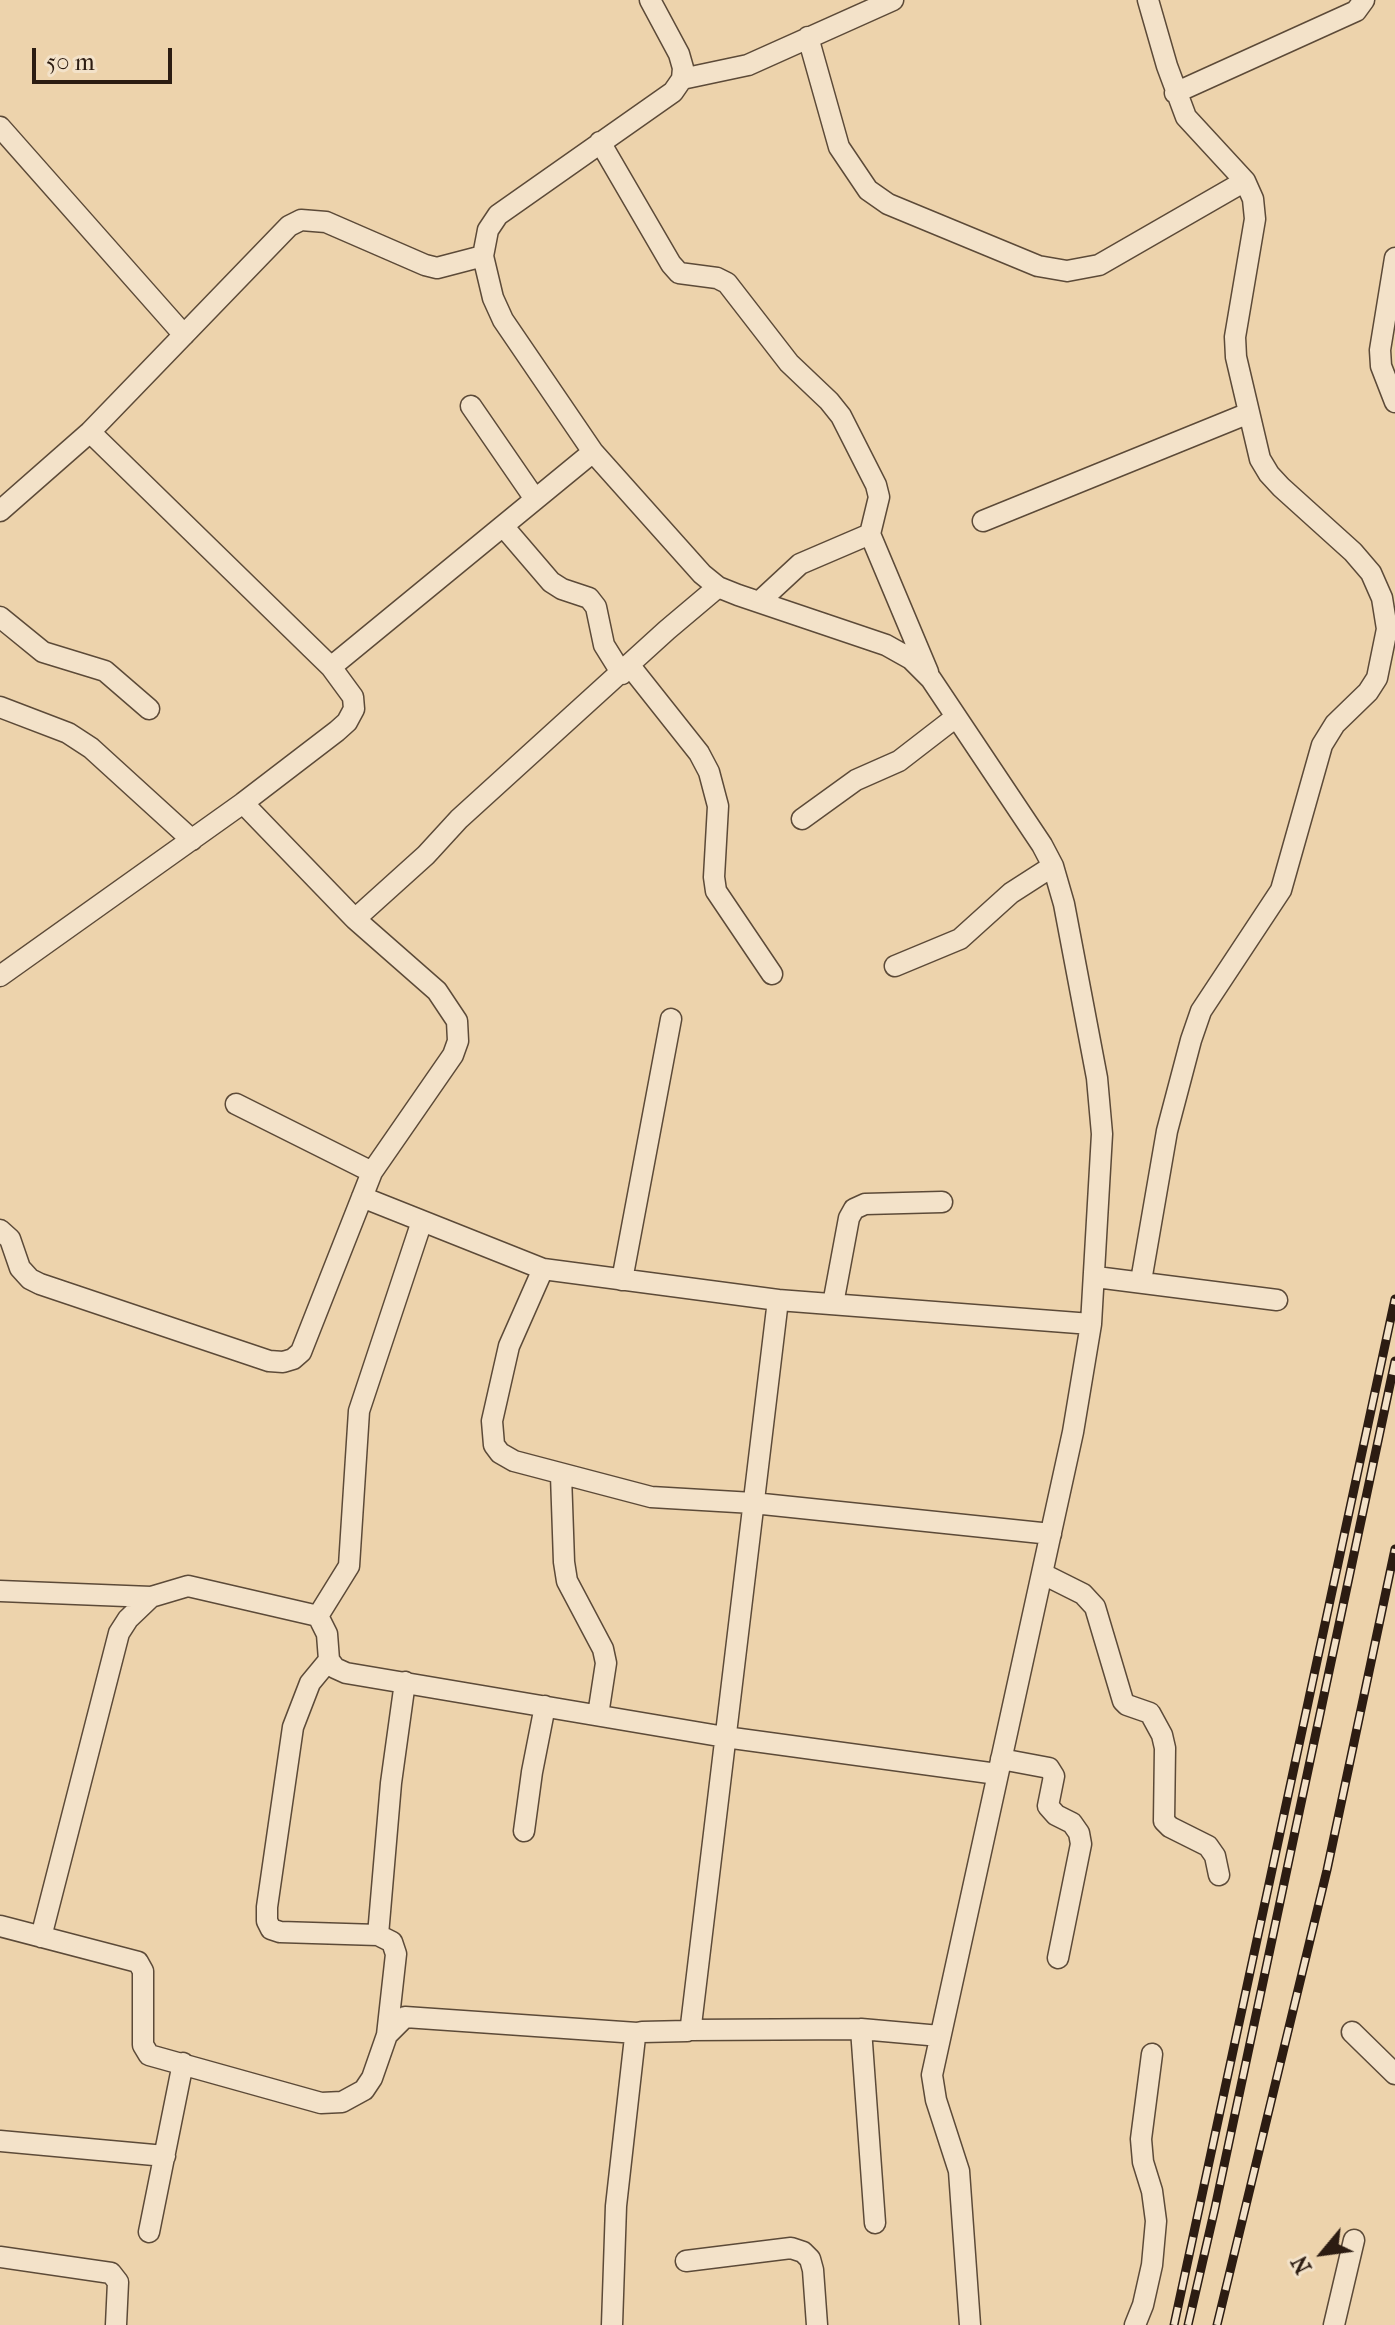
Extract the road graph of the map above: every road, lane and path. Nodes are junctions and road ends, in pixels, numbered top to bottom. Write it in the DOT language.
graph roads {
  1 [pos="650,0"];
  2 [pos="893,0"];
  3 [pos="1148,0"];
  4 [pos="1364,0"];
  5 [pos="808,37"];
  6 [pos="682,79"];
  7 [pos="1175,93"];
  8 [pos="0,127"];
  9 [pos="600,142"];
  10 [pos="1245,181"];
  11 [pos="483,256"];
  12 [pos="1395,258"];
  13 [pos="184,335"];
  14 [pos="1395,402"];
  15 [pos="471,406"];
  16 [pos="1249,413"];
  17 [pos="90,432"];
  18 [pos="593,452"];
  19 [pos="535,499"];
  20 [pos="0,511"];
  21 [pos="983,521"];
  22 [pos="503,526"];
  23 [pos="870,534"];
  24 [pos="718,587"];
  25 [pos="759,602"];
  26 [pos="0,617"];
  27 [pos="1395,640"];
  28 [pos="1382,658"];
  29 [pos="331,667"];
  30 [pos="626,670"];
  31 [pos="931,679"];
  32 [pos="0,707"];
  33 [pos="149,709"];
  34 [pos="956,717"];
  35 [pos="243,803"];
  36 [pos="802,819"];
  37 [pos="192,840"];
  38 [pos="1053,866"];
  39 [pos="355,919"];
  40 [pos="895,966"];
  41 [pos="772,974"];
  42 [pos="0,976"];
  43 [pos="671,1019"];
  44 [pos="236,1104"];
  45 [pos="372,1172"];
  46 [pos="362,1197"];
  47 [pos="942,1202"];
  48 [pos="422,1221"];
  49 [pos="0,1230"];
  50 [pos="543,1269"];
  51 [pos="1096,1277"];
  52 [pos="622,1280"];
  53 [pos="1141,1281"];
  54 [pos="778,1300"];
  55 [pos="1277,1300"];
  56 [pos="833,1304"];
  57 [pos="1091,1324"];
  58 [pos="561,1475"];
  59 [pos="753,1503"];
  60 [pos="1051,1534"];
  61 [pos="1043,1574"];
  62 [pos="0,1591"];
  63 [pos="151,1597"];
  64 [pos="318,1616"];
  65 [pos="329,1660"];
  66 [pos="405,1682"];
  67 [pos="545,1706"];
  68 [pos="598,1715"];
  69 [pos="725,1737"];
  70 [pos="999,1766"];
  71 [pos="524,1831"];
  72 [pos="1219,1875"];
  73 [pos="0,1926"];
  74 [pos="378,1935"];
  75 [pos="41,1937"];
  76 [pos="1058,1958"];
  77 [pos="861,2029"];
  78 [pos="690,2030"];
  79 [pos="1352,2032"];
  80 [pos="637,2033"];
  81 [pos="387,2035"];
  82 [pos="940,2036"];
  83 [pos="1152,2054"];
  84 [pos="183,2063"];
  85 [pos="1395,2074"];
  86 [pos="0,2141"];
  87 [pos="165,2156"];
  88 [pos="875,2223"];
  89 [pos="149,2232"];
  90 [pos="1354,2240"];
  91 [pos="0,2257"];
  92 [pos="686,2261"];
  93 [pos="116,2325"];
  94 [pos="612,2325"];
  95 [pos="817,2325"];
  96 [pos="970,2325"];
  97 [pos="1135,2325"];
  98 [pos="1334,2325"];
  1 -- 6 [label="street"];
  2 -- 5 [label="street"];
  3 -- 7 [label="street"];
  4 -- 7 [label="street"];
  5 -- 6 [label="street"];
  5 -- 10 [label="street"];
  6 -- 9 [label="street"];
  7 -- 10 [label="street"];
  8 -- 13 [label="street"];
  9 -- 11 [label="street"];
  9 -- 23 [label="street"];
  10 -- 16 [label="street"];
  11 -- 13 [label="street"];
  11 -- 18 [label="street"];
  12 -- 14 [label="street"];
  13 -- 17 [label="street"];
  15 -- 19 [label="street"];
  16 -- 21 [label="street"];
  16 -- 28 [label="street"];
  17 -- 20 [label="street"];
  17 -- 29 [label="street"];
  18 -- 19 [label="street"];
  18 -- 24 [label="street"];
  19 -- 22 [label="street"];
  22 -- 29 [label="street"];
  22 -- 30 [label="street"];
  23 -- 25 [label="street"];
  23 -- 31 [label="street"];
  24 -- 25 [label="street"];
  24 -- 30 [label="street"];
  25 -- 31 [label="street"];
  26 -- 33 [label="street"];
  27 -- 28 [label="street"];
  28 -- 53 [label="street"];
  29 -- 35 [label="street"];
  30 -- 39 [label="street"];
  30 -- 41 [label="street"];
  31 -- 34 [label="street"];
  32 -- 37 [label="street"];
  34 -- 36 [label="street"];
  34 -- 38 [label="street"];
  35 -- 37 [label="street"];
  35 -- 39 [label="street"];
  37 -- 42 [label="street"];
  38 -- 40 [label="street"];
  38 -- 51 [label="street"];
  39 -- 45 [label="street"];
  43 -- 52 [label="street"];
  44 -- 45 [label="street"];
  45 -- 46 [label="street"];
  46 -- 48 [label="street"];
  46 -- 49 [label="street"];
  47 -- 56 [label="street"];
  48 -- 50 [label="street"];
  48 -- 64 [label="street"];
  50 -- 52 [label="street"];
  50 -- 58 [label="street"];
  51 -- 53 [label="street"];
  51 -- 57 [label="street"];
  52 -- 54 [label="street"];
  53 -- 55 [label="street"];
  54 -- 56 [label="street"];
  54 -- 59 [label="street"];
  56 -- 57 [label="street"];
  57 -- 60 [label="street"];
  58 -- 59 [label="street"];
  58 -- 68 [label="street"];
  59 -- 60 [label="street"];
  59 -- 69 [label="street"];
  60 -- 61 [label="street"];
  61 -- 70 [label="street"];
  61 -- 72 [label="street"];
  62 -- 63 [label="street"];
  63 -- 64 [label="street"];
  63 -- 75 [label="street"];
  64 -- 65 [label="street"];
  65 -- 66 [label="street"];
  65 -- 74 [label="street"];
  66 -- 67 [label="street"];
  66 -- 74 [label="street"];
  67 -- 68 [label="street"];
  67 -- 71 [label="street"];
  68 -- 69 [label="street"];
  69 -- 70 [label="street"];
  69 -- 78 [label="street"];
  70 -- 76 [label="street"];
  70 -- 82 [label="street"];
  73 -- 75 [label="street"];
  74 -- 81 [label="street"];
  75 -- 84 [label="street"];
  77 -- 78 [label="street"];
  77 -- 82 [label="street"];
  77 -- 88 [label="street"];
  78 -- 80 [label="street"];
  79 -- 85 [label="street"];
  80 -- 81 [label="street"];
  80 -- 94 [label="street"];
  81 -- 84 [label="street"];
  82 -- 96 [label="street"];
  83 -- 97 [label="street"];
  84 -- 87 [label="street"];
  86 -- 87 [label="street"];
  87 -- 89 [label="street"];
  90 -- 98 [label="street"];
  91 -- 93 [label="street"];
  92 -- 95 [label="street"];
}
